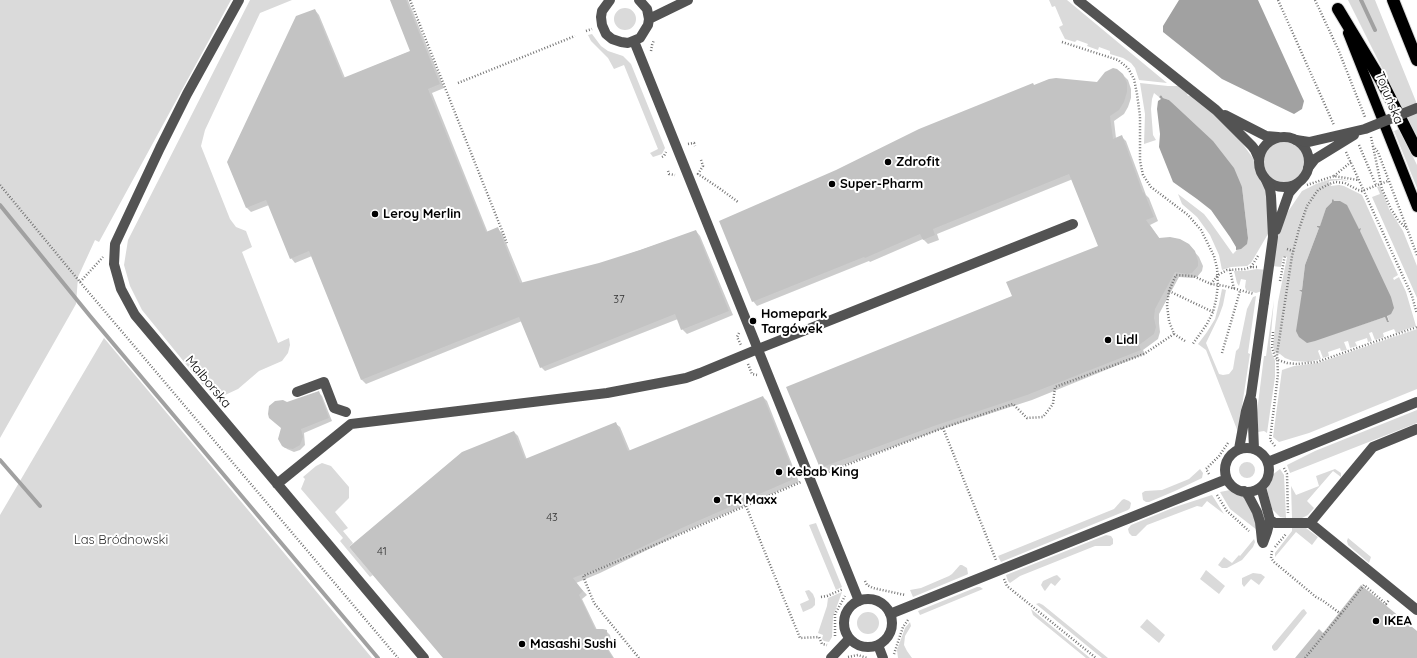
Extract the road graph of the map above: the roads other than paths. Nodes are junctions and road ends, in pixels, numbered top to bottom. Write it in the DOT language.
graph roads {
  1 [pos="239,0"];
  2 [pos="610,0"];
  3 [pos="641,0"];
  4 [pos="688,0"];
  5 [pos="1078,0"];
  6 [pos="1393,0"];
  7 [pos="1336,5"];
  8 [pos="649,19"];
  9 [pos="634,41"];
  10 [pos="1417,60"];
  11 [pos="1417,108"];
  12 [pos="1216,110"];
  13 [pos="1367,127"];
  14 [pos="1280,137"];
  15 [pos="1296,140"];
  16 [pos="1417,152"];
  17 [pos="1259,160"];
  18 [pos="1308,168"];
  19 [pos="1266,180"];
  20 [pos="1297,184"];
  21 [pos="1417,206"];
  22 [pos="1073,224"];
  23 [pos="1273,238"];
  24 [pos="758,349"];
  25 [pos="297,392"];
  26 [pos="1251,395"];
  27 [pos="1417,402"];
  28 [pos="346,412"];
  29 [pos="1417,429"];
  30 [pos="1239,449"];
  31 [pos="1254,449"];
  32 [pos="1268,462"];
  33 [pos="1227,479"];
  34 [pos="277,484"];
  35 [pos="1261,487"];
  36 [pos="1244,491"];
  37 [pos="1270,520"];
  38 [pos="1310,523"];
  39 [pos="859,601"];
  40 [pos="1417,610"];
  41 [pos="890,614"];
  42 [pos="849,639"];
  43 [pos="878,645"];
  44 [pos="424,658"];
  45 [pos="831,658"];
  46 [pos="883,658"];
  1 -- 34 [label="street, Malborska"];
  2 -- 9 [label="street"];
  3 -- 8 [label="street"];
  4 -- 8 [label="street"];
  5 -- 12 [label="street"];
  6 -- 10 [label="highway"];
  7 -- 16 [label="highway"];
  7 -- 21 [label="main road, Toruńska"];
  8 -- 9 [label="street"];
  9 -- 24 [label="street"];
  11 -- 13 [label="street, bridge"];
  12 -- 14 [label="street"];
  12 -- 17 [label="street"];
  13 -- 15 [label="street, bridge"];
  13 -- 18 [label="street, bridge"];
  14 -- 15 [label="street"];
  14 -- 17 [label="street"];
  15 -- 18 [label="street, bridge"];
  17 -- 19 [label="street"];
  18 -- 20 [label="street"];
  19 -- 20 [label="street, bridge"];
  19 -- 23 [label="street, bridge"];
  20 -- 23 [label="street, bridge"];
  22 -- 24 [label="street"];
  23 -- 26 [label="street, bridge"];
  24 -- 34 [label="street"];
  24 -- 39 [label="street"];
  25 -- 28 [label="street"];
  26 -- 30 [label="street"];
  26 -- 31 [label="street"];
  27 -- 32 [label="street"];
  29 -- 38 [label="street"];
  30 -- 31 [label="street"];
  30 -- 33 [label="street"];
  31 -- 32 [label="street"];
  32 -- 35 [label="street"];
  33 -- 36 [label="street"];
  33 -- 41 [label="street"];
  34 -- 44 [label="street, Malborska"];
  35 -- 36 [label="street"];
  35 -- 37 [label="street"];
  36 -- 37 [label="street"];
  37 -- 38 [label="street"];
  38 -- 40 [label="street"];
  39 -- 41 [label="street"];
  39 -- 42 [label="street"];
  41 -- 43 [label="street"];
  42 -- 43 [label="street"];
  42 -- 45 [label="street"];
  43 -- 46 [label="street"];
}
